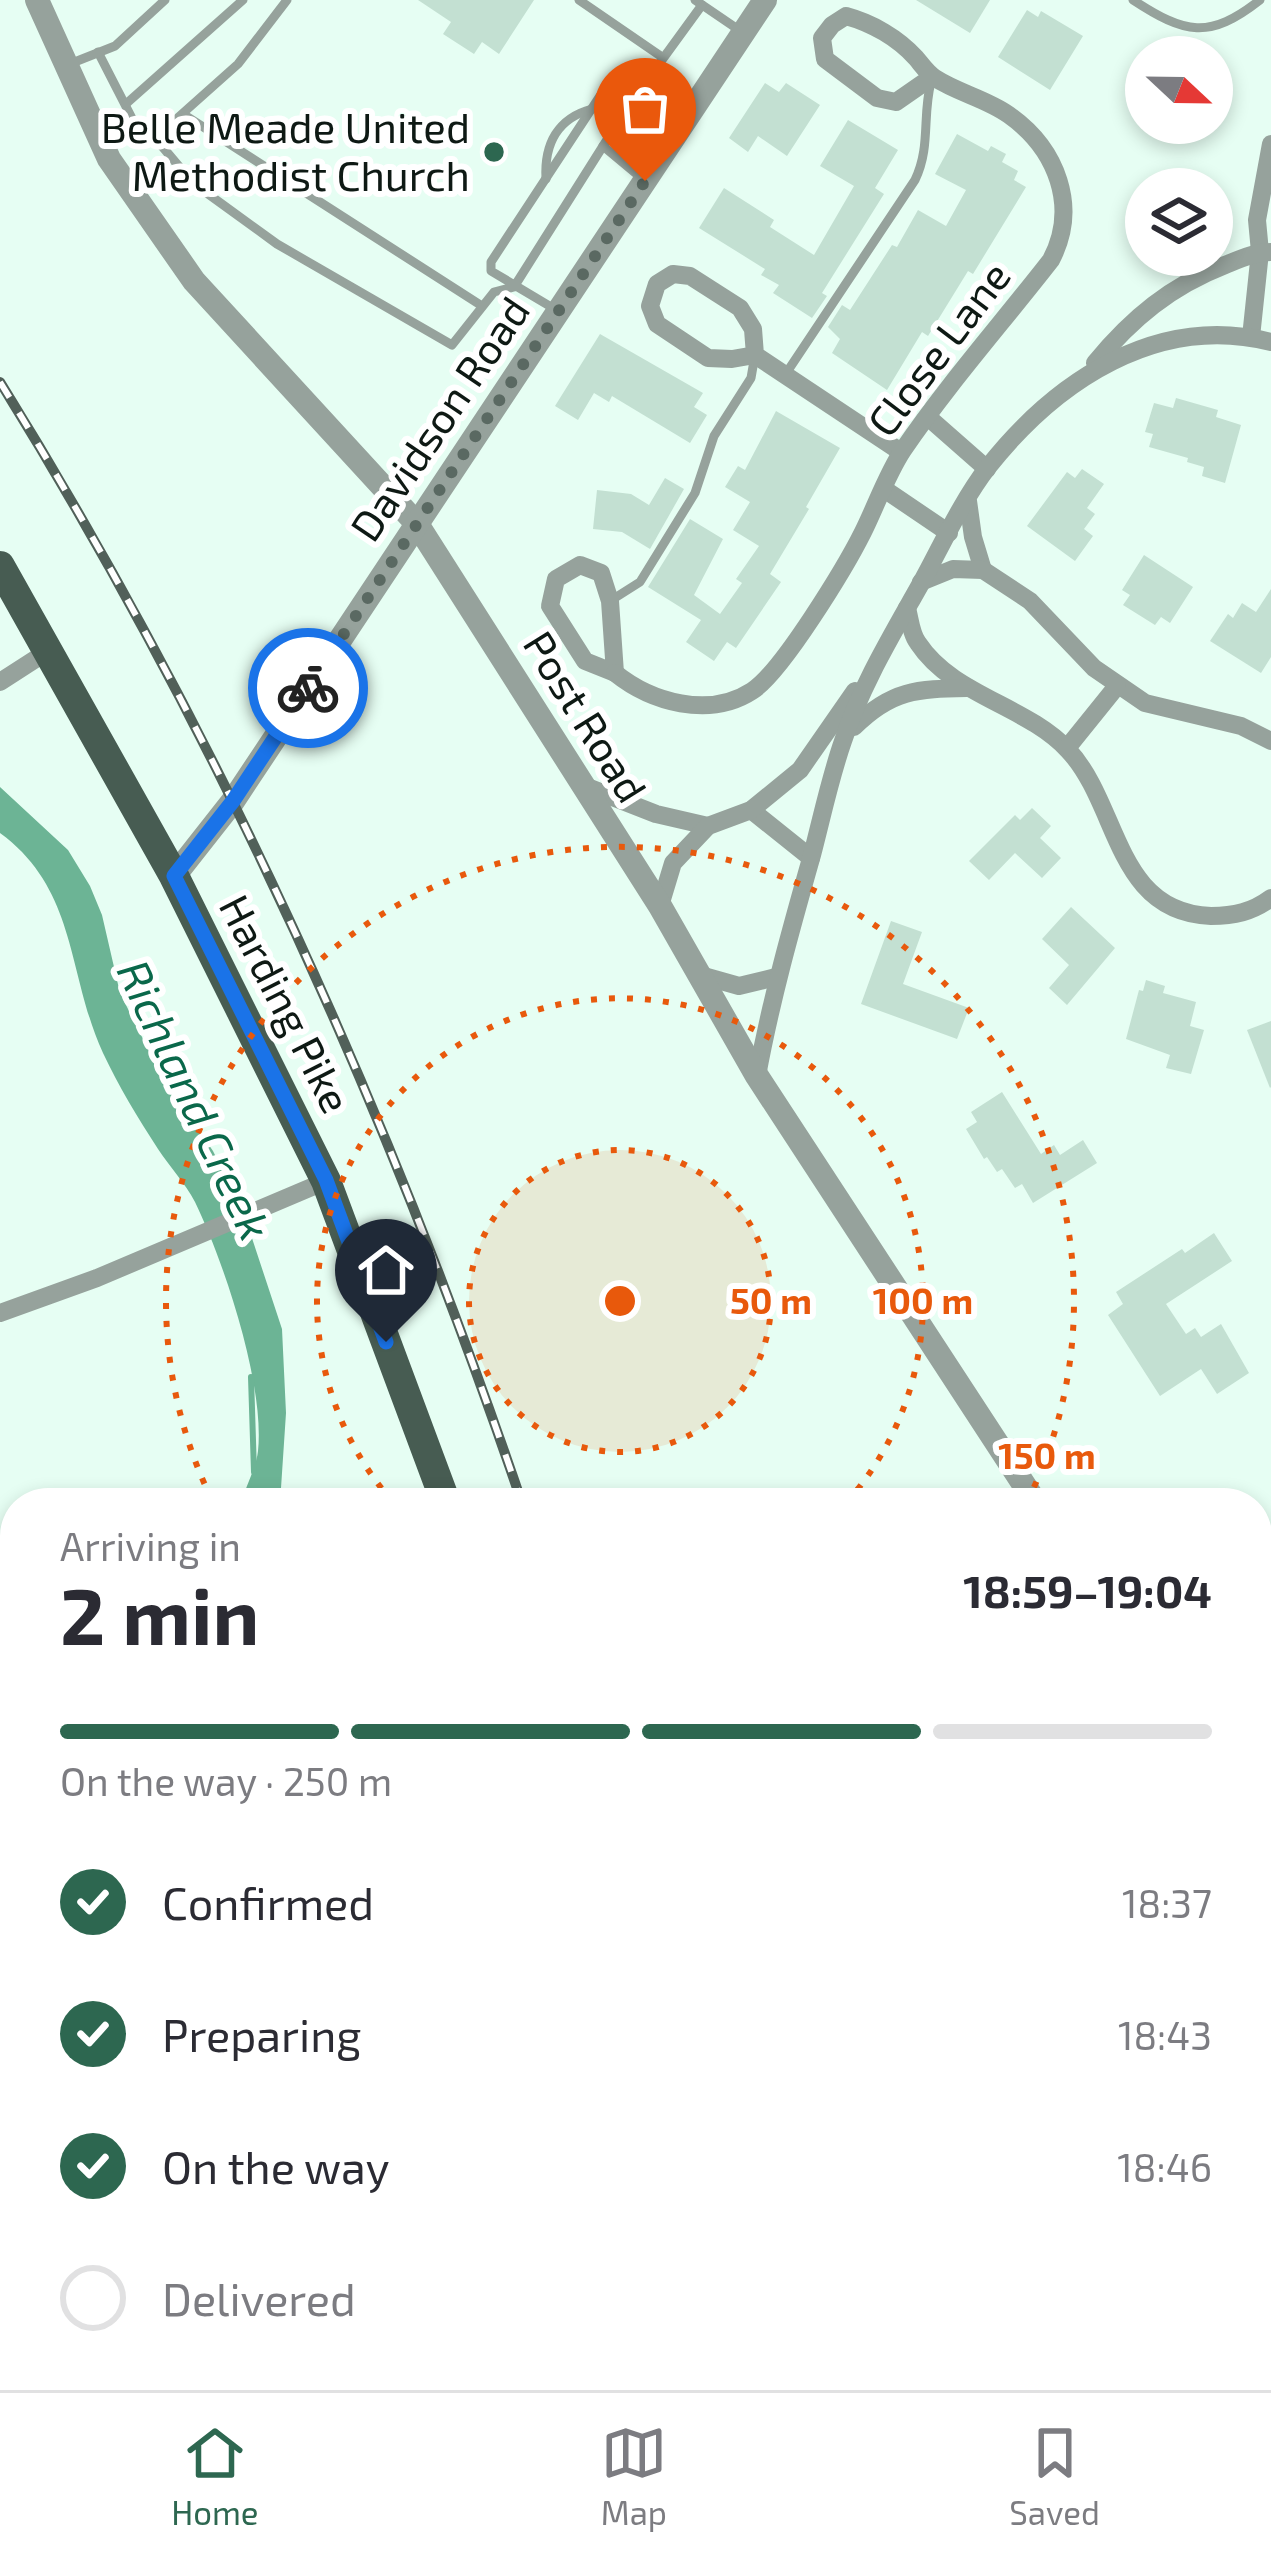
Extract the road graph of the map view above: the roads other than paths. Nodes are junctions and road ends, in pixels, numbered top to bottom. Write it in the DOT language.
graph roads {
  1 [pos="38,0"];
  2 [pos="165,0"];
  3 [pos="243,0"];
  4 [pos="286,0"];
  5 [pos="578,0"];
  6 [pos="766,0"];
  7 [pos="1133,0"];
  8 [pos="1260,0"];
  9 [pos="699,3"];
  10 [pos="743,34"];
  11 [pos="98,52"];
  12 [pos="662,57"];
  13 [pos="67,65"];
  14 [pos="932,77"];
  15 [pos="127,104"];
  16 [pos="627,108"];
  17 [pos="592,109"];
  18 [pos="183,114"];
  19 [pos="138,130"];
  20 [pos="155,138"];
  21 [pos="1271,144"];
  22 [pos="603,146"];
  23 [pos="106,151"];
  24 [pos="546,179"];
  25 [pos="645,181"];
  26 [pos="1266,252"];
  27 [pos="514,286"];
  28 [pos="482,306"];
  29 [pos="559,311"];
  30 [pos="1251,337"];
  31 [pos="1271,342"];
  32 [pos="755,355"];
  33 [pos="785,375"];
  34 [pos="1084,376"];
  35 [pos="928,418"];
  36 [pos="902,452"];
  37 [pos="987,469"];
  38 [pos="884,489"];
  39 [pos="968,501"];
  40 [pos="417,524"];
  41 [pos="949,533"];
  42 [pos="0,566"];
  43 [pos="983,570"];
  44 [pos="921,582"];
  45 [pos="610,601"];
  46 [pos="907,608"];
  47 [pos="48,652"];
  48 [pos="880,657"];
  49 [pos="615,673"];
  50 [pos="0,682"];
  51 [pos="1118,686"];
  52 [pos="969,688"];
  53 [pos="844,738"];
  54 [pos="1271,741"];
  55 [pos="1067,748"];
  56 [pos="580,784"];
  57 [pos="751,811"];
  58 [pos="708,826"];
  59 [pos="811,858"];
  60 [pos="174,876"];
  61 [pos="1271,898"];
  62 [pos="660,906"];
  63 [pos="700,975"];
  64 [pos="776,976"];
  65 [pos="757,1076"];
  66 [pos="326,1180"];
  67 [pos="0,1312"];
  68 [pos="440,1488"];
  69 [pos="1026,1488"];
  1 -- 13 [label="street, Post Road"];
  2 -- 11 [label="lane"];
  3 -- 15 [label="lane"];
  4 -- 18 [label="lane"];
  5 -- 12 [label="lane"];
  6 -- 10 [label="street, Davidson Road"];
  7 -- 8 [label="lane"];
  9 -- 10 [label="lane"];
  9 -- 12 [label="lane"];
  10 -- 25 [label="street, Davidson Road"];
  11 -- 13 [label="lane"];
  11 -- 15 [label="lane"];
  12 -- 16 [label="lane"];
  13 -- 23 [label="street, Post Road"];
  14 -- 14 [label="street, Close Lane"];
  14 -- 33 [label="lane"];
  14 -- 35 [label="street, Close Lane"];
  15 -- 19 [label="lane"];
  16 -- 17 [label="lane"];
  16 -- 22 [label="lane"];
  17 -- 24 [label="lane"];
  17 -- 24 [label="lane"];
  18 -- 20 [label="lane"];
  18 -- 28 [label="lane"];
  19 -- 20 [label="lane"];
  19 -- 23 [label="lane"];
  20 -- 28 [label="lane"];
  21 -- 26 [label="street"];
  22 -- 25 [label="lane"];
  22 -- 27 [label="lane"];
  23 -- 40 [label="street, Post Road"];
  24 -- 27 [label="lane"];
  25 -- 29 [label="street, Davidson Road"];
  26 -- 30 [label="street"];
  26 -- 34 [label="street"];
  27 -- 28 [label="lane"];
  27 -- 29 [label="lane"];
  29 -- 40 [label="street, Davidson Road"];
  30 -- 31 [label="street"];
  30 -- 34 [label="street"];
  32 -- 32 [label="street"];
  32 -- 33 [label="street"];
  32 -- 45 [label="lane"];
  33 -- 36 [label="street"];
  34 -- 37 [label="street"];
  35 -- 36 [label="street, Close Lane"];
  35 -- 37 [label="street"];
  36 -- 38 [label="street, Close Lane"];
  37 -- 39 [label="street"];
  38 -- 41 [label="street"];
  38 -- 49 [label="street, Close Lane"];
  39 -- 41 [label="street"];
  39 -- 43 [label="street"];
  40 -- 56 [label="street, Post Road"];
  40 -- 60 [label="street, Davidson Road"];
  41 -- 44 [label="street"];
  42 -- 47 [label="main road, Harding Pike"];
  43 -- 44 [label="street"];
  43 -- 51 [label="street"];
  44 -- 46 [label="street"];
  45 -- 49 [label="street"];
  45 -- 49 [label="street, Close Lane"];
  46 -- 48 [label="street"];
  46 -- 52 [label="street"];
  47 -- 50 [label="street"];
  47 -- 60 [label="main road, Harding Pike"];
  48 -- 53 [label="street"];
  48 -- 57 [label="street"];
  51 -- 54 [label="street"];
  51 -- 55 [label="street"];
  52 -- 53 [label="street"];
  52 -- 55 [label="street"];
  53 -- 59 [label="street"];
  55 -- 61 [label="street"];
  56 -- 58 [label="street"];
  56 -- 62 [label="street, Post Road"];
  57 -- 58 [label="street"];
  57 -- 59 [label="street"];
  58 -- 62 [label="street"];
  59 -- 64 [label="street"];
  60 -- 66 [label="main road, Harding Pike"];
  62 -- 63 [label="street, Post Road"];
  63 -- 64 [label="street"];
  63 -- 65 [label="street, Post Road"];
  64 -- 65 [label="street"];
  65 -- 69 [label="street, Post Road"];
  66 -- 67 [label="street"];
  66 -- 68 [label="main road, Harding Pike"];
}
